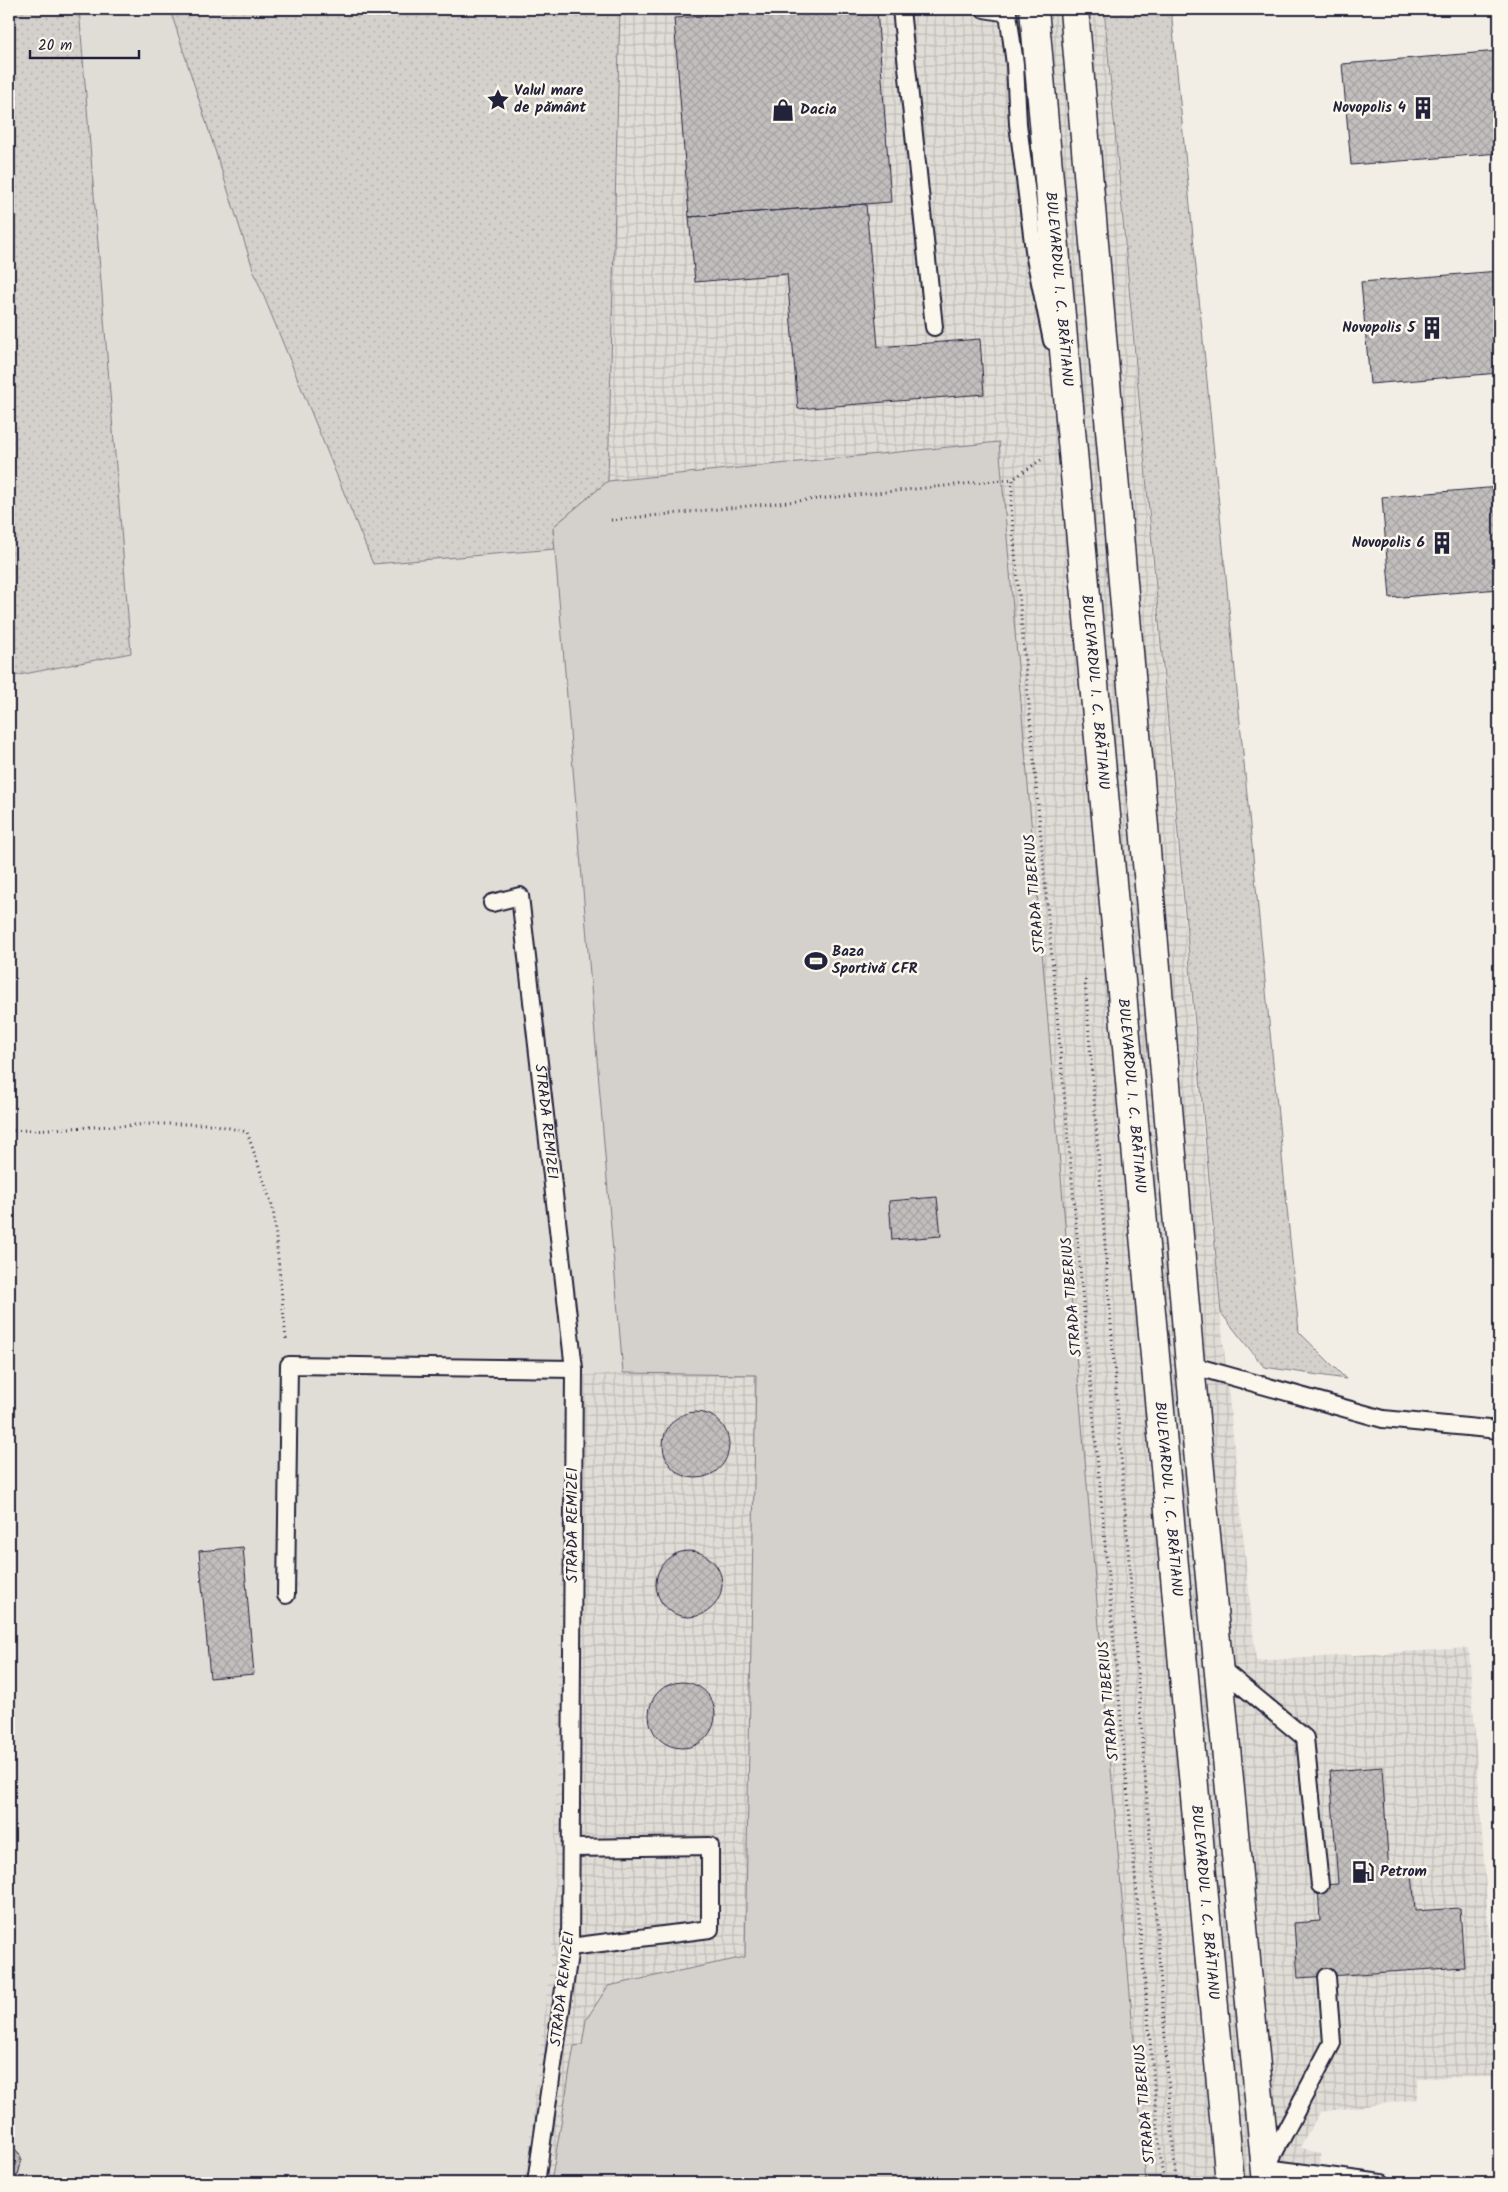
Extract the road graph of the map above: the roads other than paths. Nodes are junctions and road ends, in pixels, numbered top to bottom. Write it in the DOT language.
graph roads {
  1 [pos="902,9"];
  2 [pos="984,9"];
  3 [pos="1034,9"];
  4 [pos="1074,9"];
  5 [pos="934,327"];
  6 [pos="1072,441"];
  7 [pos="492,903"];
  8 [pos="1190,1366"];
  9 [pos="574,1368"];
  10 [pos="1499,1430"];
  11 [pos="286,1595"];
  12 [pos="1218,1666"];
  13 [pos="572,1848"];
  14 [pos="1320,1885"];
  15 [pos="570,1947"];
  16 [pos="1327,1976"];
  17 [pos="1267,2176"];
  18 [pos="536,2183"];
  19 [pos="1230,2183"];
  20 [pos="1382,2183"];
  1 -- 5 [label="lane"];
  2 -- 6 [label="lane"];
  3 -- 6 [label="main road, BULEVARDUL I. C. BRĂTIANU"];
  4 -- 8 [label="main road"];
  6 -- 19 [label="main road, BULEVARDUL I. C. BRĂTIANU"];
  7 -- 9 [label="lane, STRADA REMIZEI"];
  8 -- 10 [label="lane"];
  8 -- 12 [label="main road"];
  9 -- 11 [label="lane"];
  9 -- 13 [label="lane, STRADA REMIZEI"];
  12 -- 14 [label="lane"];
  12 -- 17 [label="main road"];
  13 -- 15 [label="lane, STRADA REMIZEI"];
  13 -- 15 [label="lane"];
  15 -- 18 [label="lane, STRADA REMIZEI"];
  16 -- 17 [label="lane"];
  17 -- 20 [label="lane"];
}
